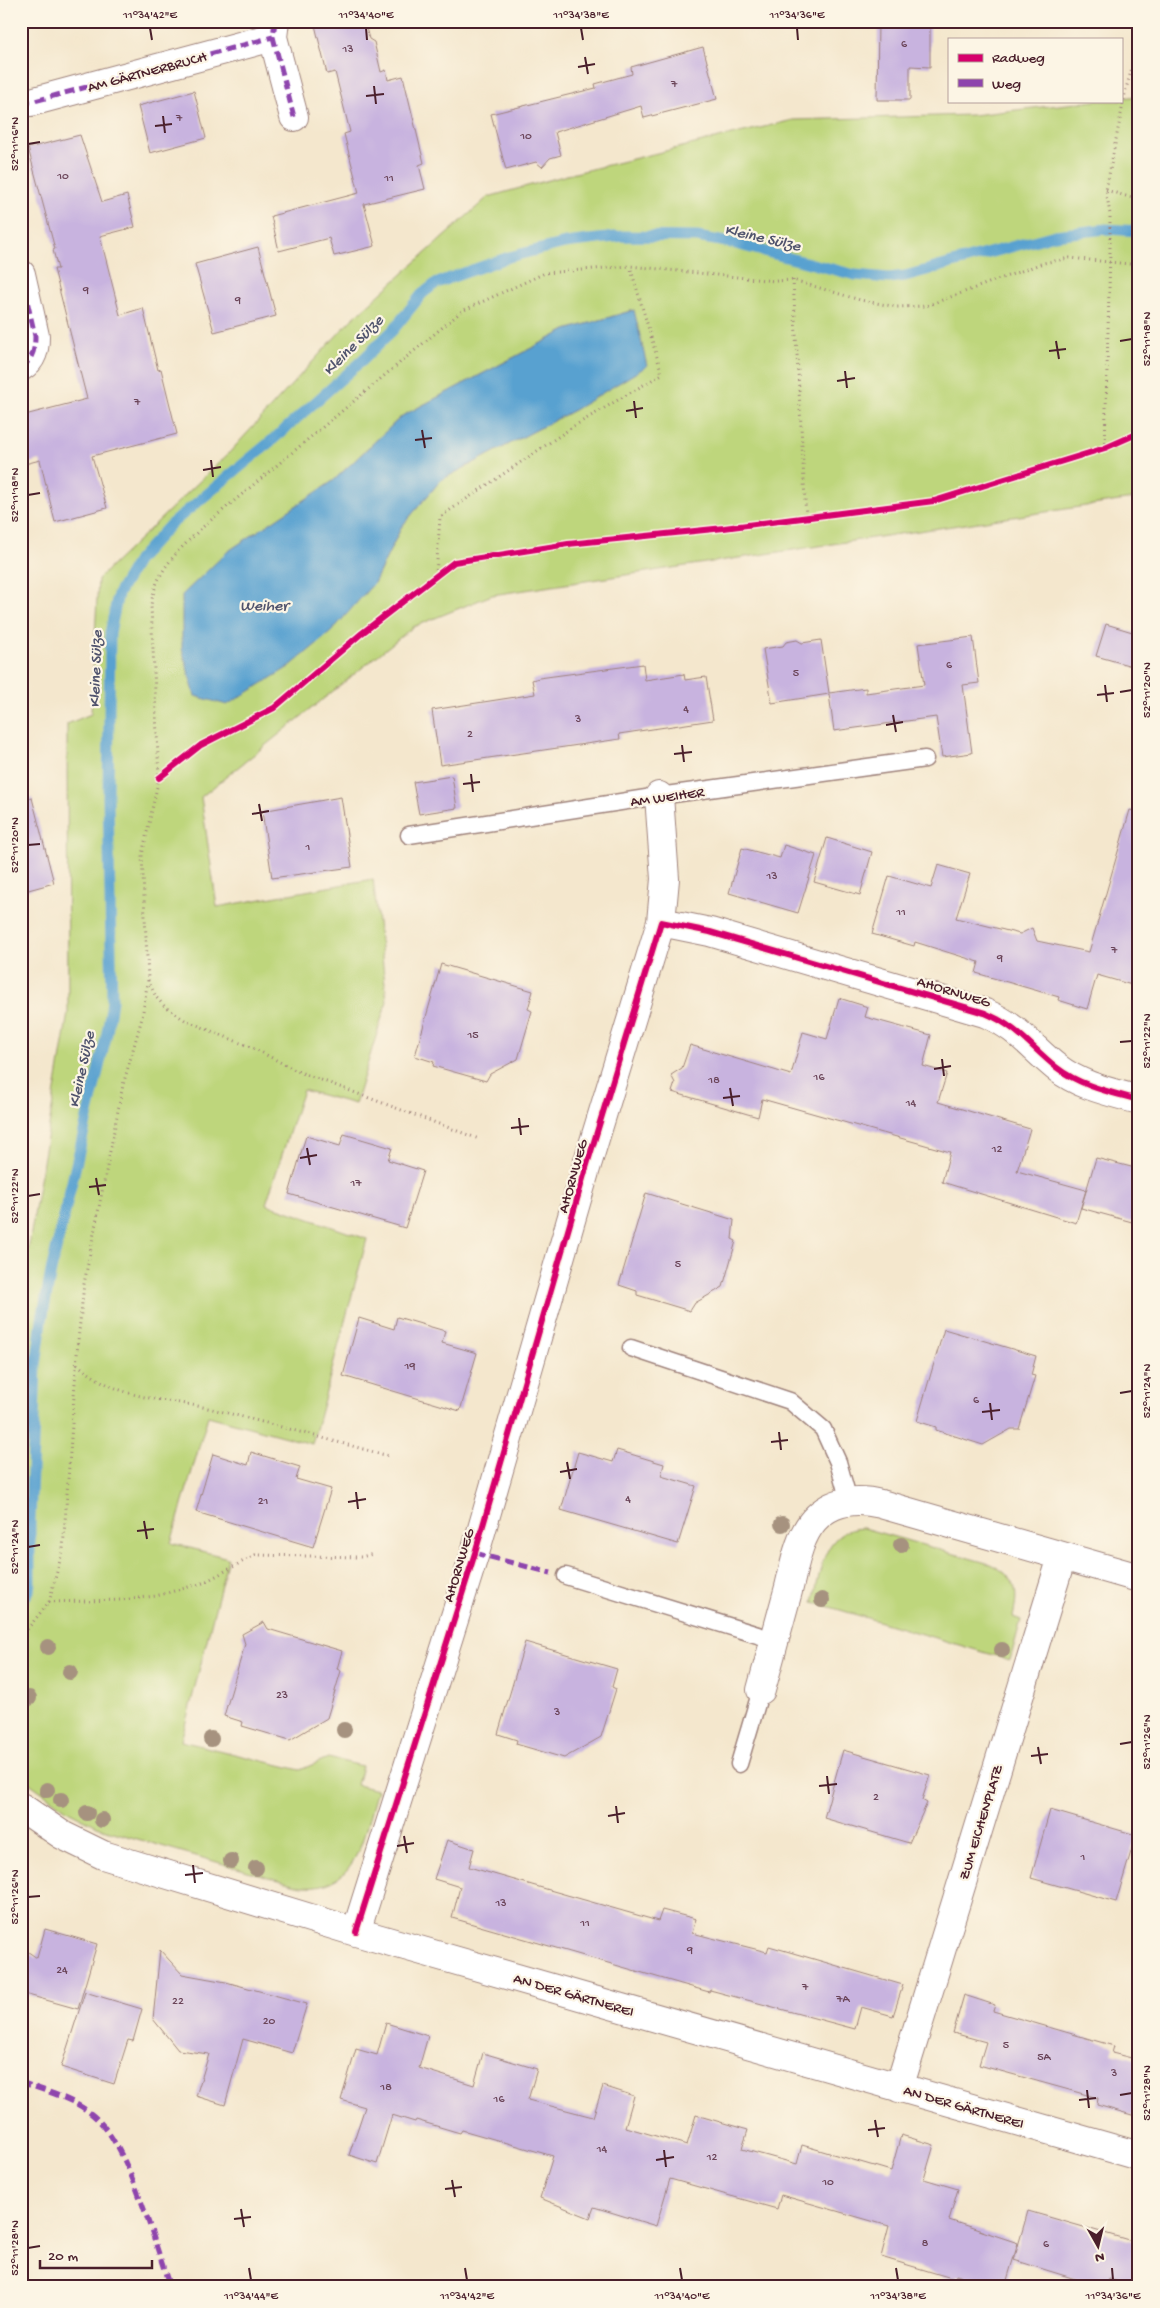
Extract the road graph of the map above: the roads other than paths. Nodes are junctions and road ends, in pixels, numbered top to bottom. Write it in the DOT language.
graph roads {
  1 [pos="274,29"];
  2 [pos="21,102"];
  3 [pos="294,117"];
  4 [pos="21,274"];
  5 [pos="21,367"];
  6 [pos="925,759"];
  7 [pos="659,796"];
  8 [pos="409,835"];
  9 [pos="661,922"];
  10 [pos="1139,1100"];
  11 [pos="631,1348"];
  12 [pos="849,1501"];
  13 [pos="1062,1557"];
  14 [pos="566,1576"];
  15 [pos="1139,1578"];
  16 [pos="774,1640"];
  17 [pos="761,1690"];
  18 [pos="739,1764"];
  19 [pos="21,1807"];
  20 [pos="356,1932"];
  21 [pos="899,2088"];
  22 [pos="1139,2156"];
  1 -- 2 [label="street, AM GÄRTNERBRUCH"];
  1 -- 3 [label="street, AM GÄRTNERBRUCH"];
  4 -- 5 [label="street"];
  6 -- 7 [label="lane, AM WEIHER"];
  7 -- 8 [label="lane, AM WEIHER"];
  7 -- 9 [label="street, AHORNWEG"];
  9 -- 10 [label="street, AHORNWEG"];
  9 -- 20 [label="street, AHORNWEG"];
  11 -- 12 [label="lane"];
  12 -- 13 [label="street"];
  12 -- 16 [label="street"];
  13 -- 15 [label="street"];
  13 -- 21 [label="street, ZUM EICHENPLATZ"];
  14 -- 16 [label="lane"];
  16 -- 17 [label="street"];
  17 -- 18 [label="lane"];
  19 -- 20 [label="street, AN DER GÄRTNEREI"];
  20 -- 21 [label="street, AN DER GÄRTNEREI"];
  21 -- 22 [label="street, AN DER GÄRTNEREI"];
}
